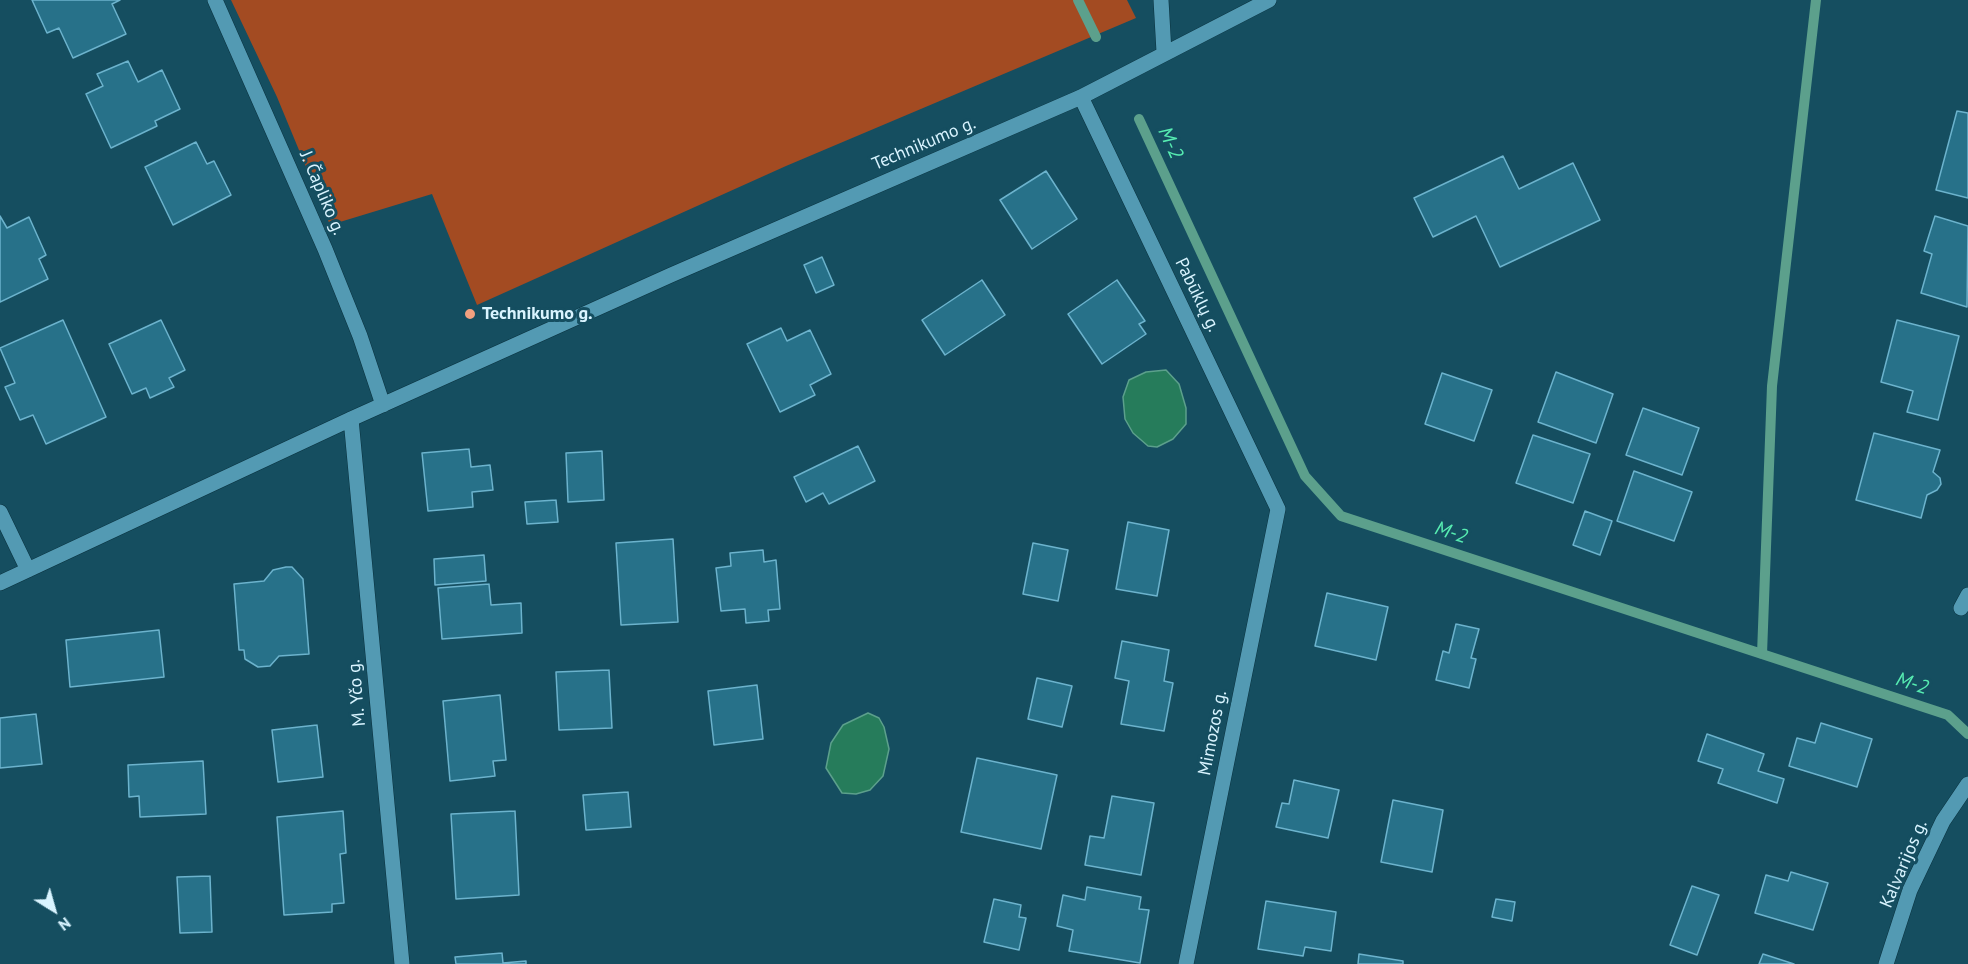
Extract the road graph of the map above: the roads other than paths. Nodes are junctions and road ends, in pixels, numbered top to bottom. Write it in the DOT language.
graph roads {
  1 [pos="215,0"];
  2 [pos="1161,0"];
  3 [pos="1269,0"];
  4 [pos="1164,52"];
  5 [pos="1081,97"];
  6 [pos="383,405"];
  7 [pos="351,419"];
  8 [pos="1278,509"];
  9 [pos="0,512"];
  10 [pos="28,570"];
  11 [pos="0,583"];
  12 [pos="1968,784"];
  13 [pos="402,964"];
  14 [pos="1186,964"];
  15 [pos="1886,964"];
  1 -- 6 [label="street, J. Čapliko g."];
  2 -- 4 [label="street"];
  3 -- 4 [label="street, Technikumo g."];
  4 -- 5 [label="street, Technikumo g."];
  5 -- 6 [label="street, Technikumo g."];
  5 -- 8 [label="street, Pabūklų g."];
  6 -- 7 [label="street, Technikumo g."];
  7 -- 10 [label="street, Technikumo g."];
  7 -- 13 [label="street, M. Yčo g."];
  8 -- 14 [label="street, Mimozos g."];
  9 -- 10 [label="street"];
  10 -- 11 [label="street, Technikumo g."];
  12 -- 15 [label="street, Kalvarijos g."];
}
